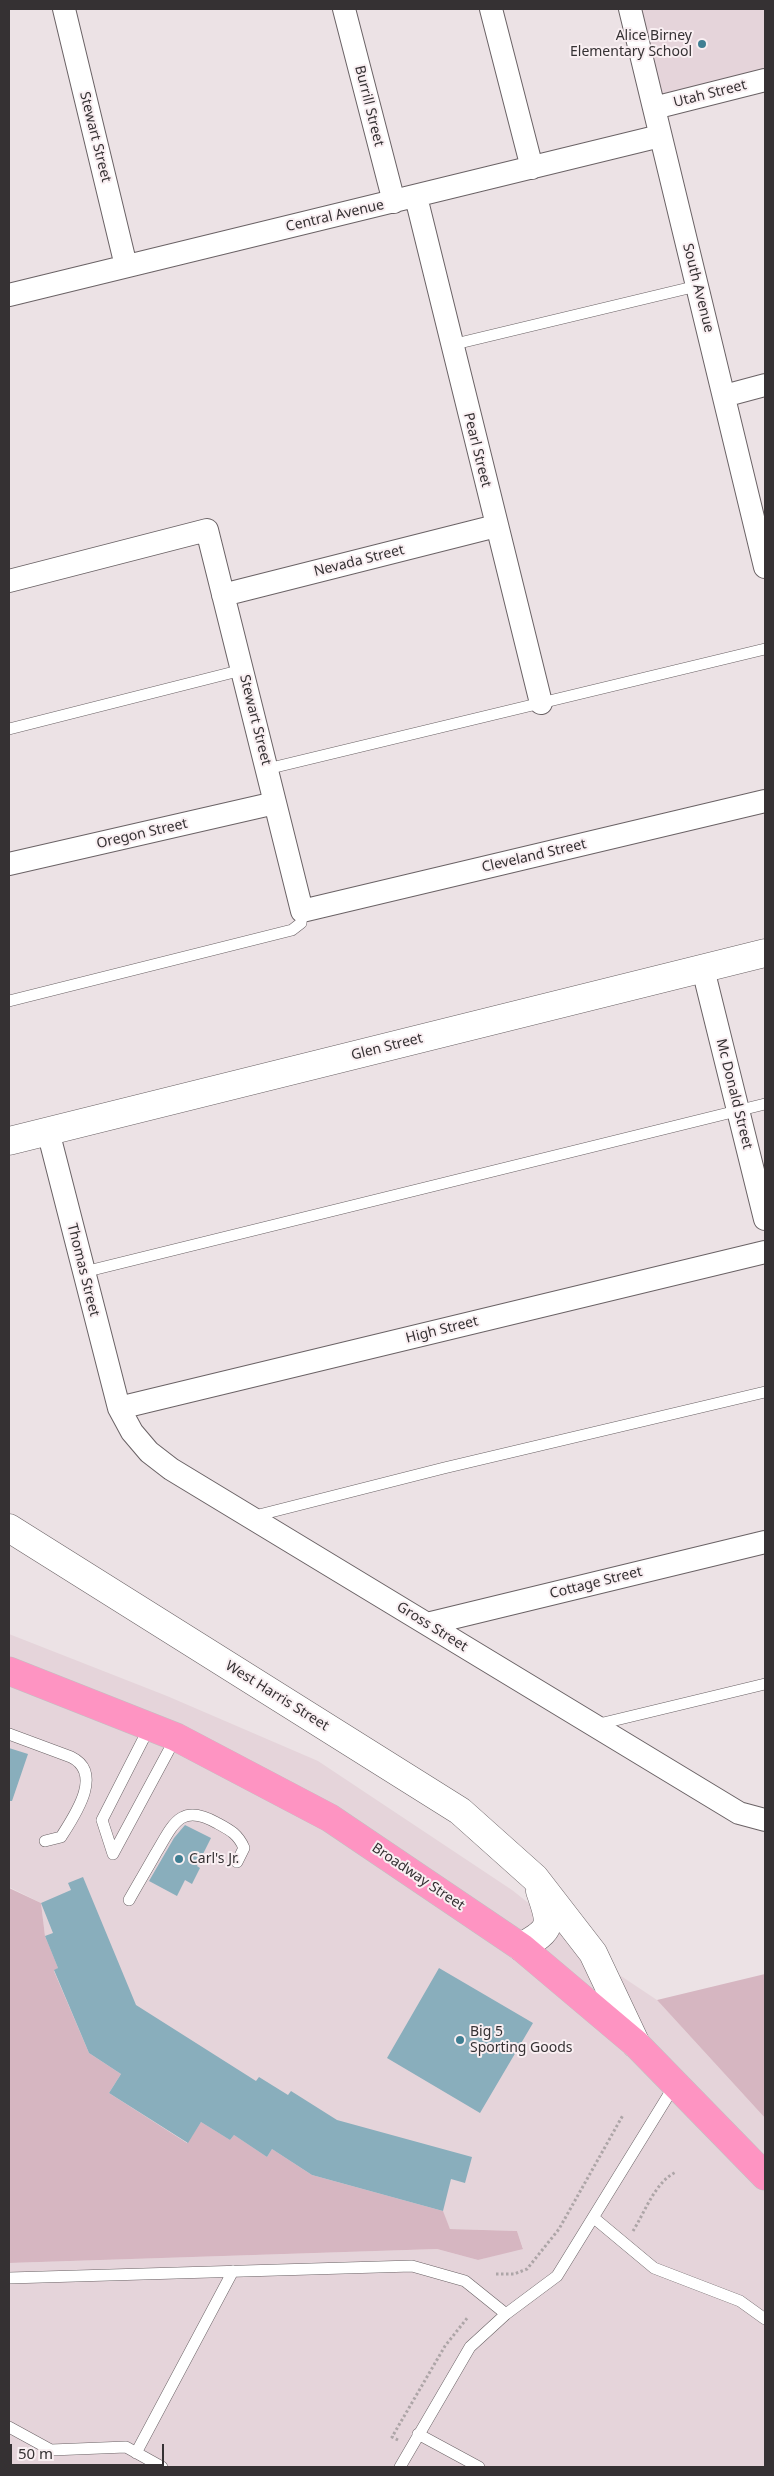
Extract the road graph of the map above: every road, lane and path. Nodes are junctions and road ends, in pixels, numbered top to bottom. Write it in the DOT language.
graph roads {
  1 [pos="64,9"];
  2 [pos="344,9"];
  3 [pos="491,9"];
  4 [pos="630,9"];
  5 [pos="765,80"];
  6 [pos="654,108"];
  7 [pos="660,136"];
  8 [pos="532,168"];
  9 [pos="416,197"];
  10 [pos="394,202"];
  11 [pos="126,266"];
  12 [pos="697,286"];
  13 [pos="9,295"];
  14 [pos="451,346"];
  15 [pos="765,386"];
  16 [pos="724,396"];
  17 [pos="496,526"];
  18 [pos="765,567"];
  19 [pos="9,581"];
  20 [pos="223,595"];
  21 [pos="765,649"];
  22 [pos="242,670"];
  23 [pos="541,703"];
  24 [pos="9,728"];
  25 [pos="267,769"];
  26 [pos="765,801"];
  27 [pos="275,803"];
  28 [pos="9,864"];
  29 [pos="302,911"];
  30 [pos="765,953"];
  31 [pos="703,969"];
  32 [pos="9,1001"];
  33 [pos="765,1104"];
  34 [pos="738,1110"];
  35 [pos="48,1132"];
  36 [pos="9,1141"];
  37 [pos="765,1219"];
  38 [pos="765,1252"];
  39 [pos="84,1272"];
  40 [pos="765,1392"];
  41 [pos="119,1408"];
  42 [pos="250,1518"];
  43 [pos="9,1528"];
  44 [pos="765,1542"];
  45 [pos="427,1624"];
  46 [pos="9,1671"];
  47 [pos="765,1684"];
  48 [pos="150,1726"];
  49 [pos="593,1726"];
  50 [pos="9,1734"];
  51 [pos="176,1737"];
  52 [pos="765,1820"];
  53 [pos="44,1841"];
  54 [pos="237,1862"];
  55 [pos="535,1878"];
  56 [pos="129,1900"];
  57 [pos="521,1947"];
  58 [pos="636,2044"];
  59 [pos="676,2083"];
  60 [pos="623,2116"];
  61 [pos="676,2172"];
  62 [pos="765,2176"];
  63 [pos="594,2218"];
  64 [pos="632,2238"];
  65 [pos="233,2272"];
  66 [pos="496,2274"];
  67 [pos="9,2278"];
  68 [pos="506,2314"];
  69 [pos="468,2317"];
  70 [pos="765,2319"];
  71 [pos="413,2401"];
  72 [pos="9,2427"];
  73 [pos="418,2434"];
  74 [pos="136,2453"];
  75 [pos="162,2467"];
  76 [pos="400,2467"];
  77 [pos="479,2467"];
  1 -- 11 [label="street, Stewart Street"];
  2 -- 10 [label="street, Burrill Street"];
  3 -- 8 [label="street"];
  4 -- 6 [label="street, South Avenue"];
  5 -- 6 [label="street, Utah Street"];
  6 -- 7 [label="street, South Avenue"];
  7 -- 8 [label="street, Central Avenue"];
  7 -- 12 [label="street, South Avenue"];
  8 -- 9 [label="street, Central Avenue"];
  9 -- 10 [label="street, Central Avenue"];
  9 -- 14 [label="street, Pearl Street"];
  10 -- 11 [label="street, Central Avenue"];
  11 -- 13 [label="street, Central Avenue"];
  12 -- 14 [label="lane"];
  12 -- 16 [label="street, South Avenue"];
  14 -- 17 [label="street, Pearl Street"];
  15 -- 16 [label="street"];
  16 -- 18 [label="street, South Avenue"];
  17 -- 20 [label="street, Nevada Street"];
  17 -- 23 [label="street, Pearl Street"];
  19 -- 20 [label="street, Stewart Street"];
  20 -- 22 [label="street, Stewart Street"];
  21 -- 23 [label="lane"];
  22 -- 24 [label="lane"];
  22 -- 25 [label="street, Stewart Street"];
  23 -- 25 [label="lane"];
  25 -- 27 [label="street, Stewart Street"];
  26 -- 29 [label="street, Cleveland Street"];
  27 -- 28 [label="street, Oregon Street"];
  27 -- 29 [label="street, Stewart Street"];
  29 -- 32 [label="lane"];
  30 -- 31 [label="main road, Glen Street"];
  31 -- 34 [label="street, Mc Donald Street"];
  31 -- 35 [label="main road, Glen Street"];
  33 -- 34 [label="lane"];
  34 -- 37 [label="street, Mc Donald Street"];
  34 -- 39 [label="lane"];
  35 -- 36 [label="main road, Glen Street"];
  35 -- 39 [label="street, Thomas Street"];
  38 -- 41 [label="street, High Street"];
  39 -- 41 [label="street, Thomas Street"];
  40 -- 42 [label="lane"];
  41 -- 42 [label="street, Gross Street"];
  42 -- 45 [label="street, Gross Street"];
  43 -- 55 [label="main road, West Harris Street"];
  44 -- 45 [label="street, Cottage Street"];
  45 -- 49 [label="street, Gross Street"];
  46 -- 48 [label="highway, Broadway Street"];
  47 -- 49 [label="lane"];
  48 -- 51 [label="highway, Broadway Street"];
  48 -- 51 [label="lane"];
  49 -- 52 [label="street, Gross Street"];
  50 -- 53 [label="lane"];
  51 -- 57 [label="highway, Broadway Street"];
  54 -- 56 [label="lane"];
  55 -- 57 [label="main road, West Harris Street"];
  55 -- 58 [label="main road, West Harris Street"];
  57 -- 58 [label="highway, Broadway Street"];
  58 -- 59 [label="highway, Broadway Street"];
  59 -- 62 [label="highway, Broadway Street"];
  59 -- 63 [label="lane"];
  60 -- 66 [label="path"];
  61 -- 64 [label="path"];
  63 -- 68 [label="lane"];
  63 -- 70 [label="lane"];
  65 -- 67 [label="lane"];
  65 -- 68 [label="lane"];
  65 -- 74 [label="lane"];
  68 -- 73 [label="lane"];
  69 -- 71 [label="path"];
  72 -- 74 [label="lane"];
  73 -- 76 [label="lane"];
  73 -- 77 [label="lane"];
  74 -- 75 [label="lane"];
}
